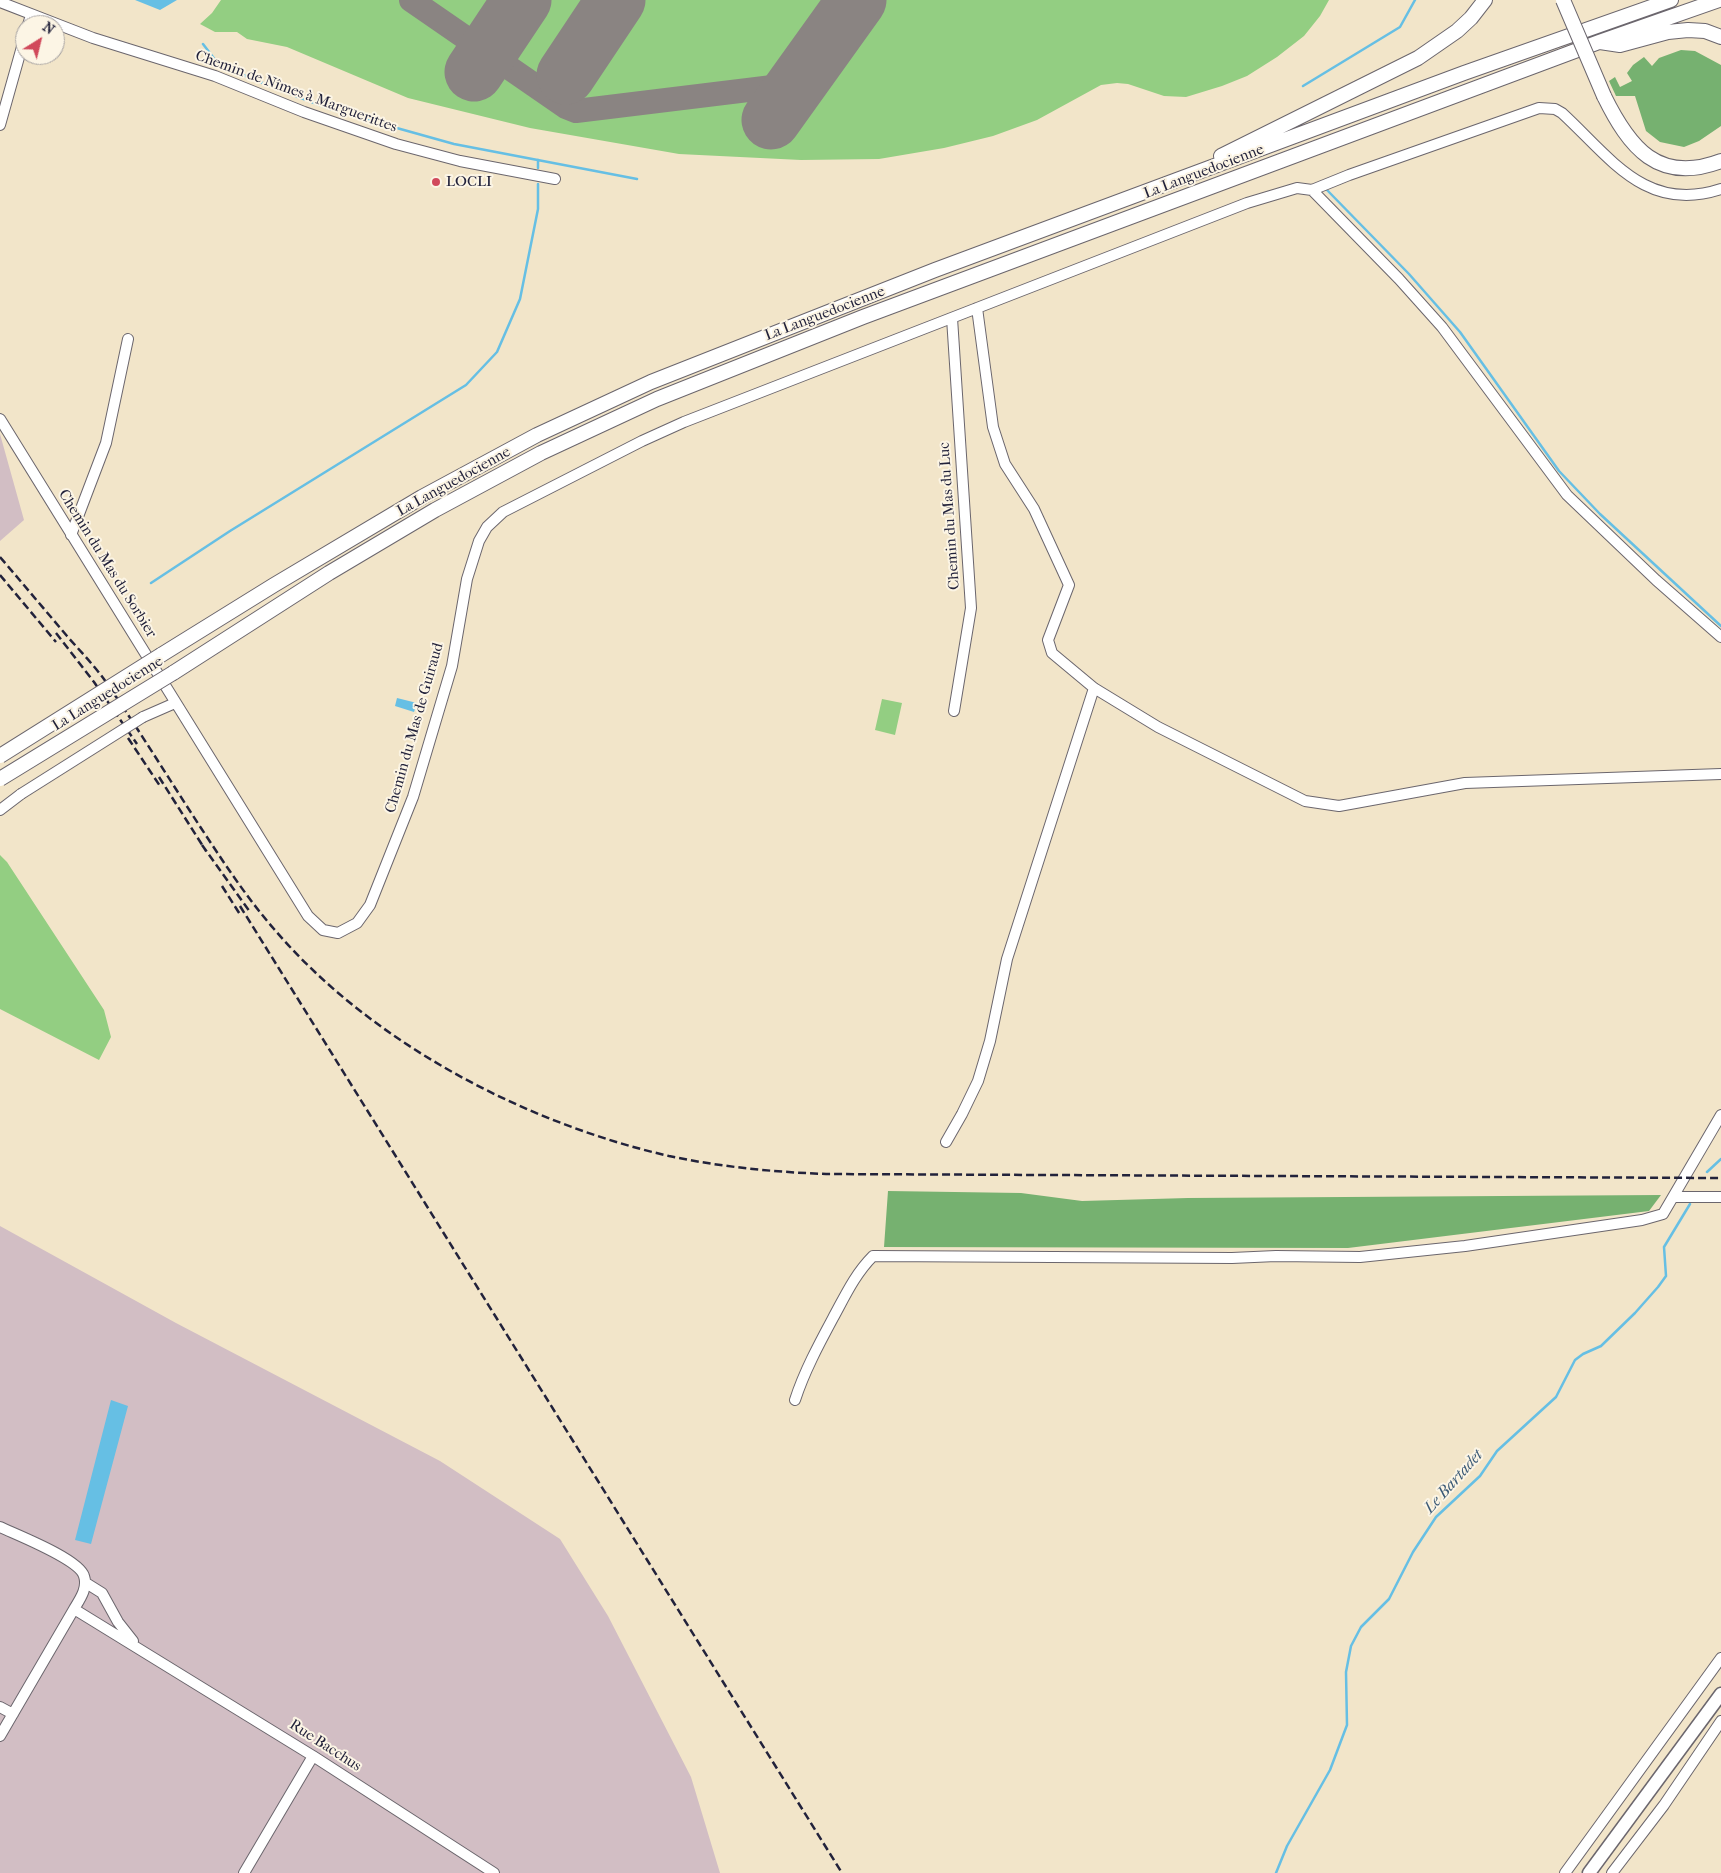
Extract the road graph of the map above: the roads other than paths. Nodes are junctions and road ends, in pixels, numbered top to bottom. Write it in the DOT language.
graph roads {
  1 [pos="1484,0"];
  2 [pos="1563,0"];
  3 [pos="1570,0"];
  4 [pos="1671,0"];
  5 [pos="1719,0"];
  6 [pos="0,2"];
  7 [pos="22,15"];
  8 [pos="65,31"];
  9 [pos="1721,37"];
  10 [pos="1598,42"];
  11 [pos="17,65"];
  12 [pos="1607,94"];
  13 [pos="0,125"];
  14 [pos="1721,152"];
  15 [pos="1721,161"];
  16 [pos="1202,170"];
  17 [pos="555,179"];
  18 [pos="1721,189"];
  19 [pos="1312,190"];
  20 [pos="977,308"];
  21 [pos="952,318"];
  22 [pos="128,339"];
  23 [pos="0,419"];
  24 [pos="71,535"];
  25 [pos="1721,636"];
  26 [pos="1094,688"];
  27 [pos="175,703"];
  28 [pos="954,710"];
  29 [pos="0,756"];
  30 [pos="1721,774"];
  31 [pos="0,780"];
  32 [pos="0,810"];
  33 [pos="1721,1114"];
  34 [pos="946,1142"];
  35 [pos="1674,1197"];
  36 [pos="1721,1197"];
  37 [pos="795,1400"];
  38 [pos="0,1527"];
  39 [pos="85,1578"];
  40 [pos="74,1609"];
  41 [pos="138,1648"];
  42 [pos="1721,1658"];
  43 [pos="1721,1694"];
  44 [pos="0,1707"];
  45 [pos="13,1714"];
  46 [pos="1721,1721"];
  47 [pos="0,1736"];
  48 [pos="313,1756"];
  49 [pos="244,1873"];
  50 [pos="494,1873"];
  51 [pos="1565,1873"];
  52 [pos="1589,1873"];
  53 [pos="1612,1873"];
  1 -- 16 [label="highway"];
  2 -- 12 [label="highway, bridge"];
  3 -- 12 [label="highway"];
  4 -- 16 [label="highway, La Languedocienne"];
  5 -- 10 [label="highway, La Languedocienne"];
  6 -- 7 [label="street, Chemin de Nîmes à Marguerittes"];
  8 -- 17 [label="street, Chemin de Nîmes à Marguerittes"];
  9 -- 10 [label="highway"];
  10 -- 31 [label="highway, La Languedocienne, bridge"];
  11 -- 13 [label="street"];
  12 -- 14 [label="highway"];
  12 -- 15 [label="highway"];
  16 -- 29 [label="highway, La Languedocienne, bridge"];
  18 -- 19 [label="street"];
  19 -- 20 [label="street, Chemin du Mas de Guiraud"];
  19 -- 25 [label="street"];
  20 -- 21 [label="street, Chemin du Mas de Guiraud"];
  20 -- 26 [label="street"];
  21 -- 27 [label="street, Chemin du Mas de Guiraud"];
  21 -- 28 [label="street, Chemin du Mas du Luc"];
  22 -- 24 [label="street"];
  23 -- 24 [label="street, Chemin du Mas du Sorbier"];
  24 -- 27 [label="street, Chemin du Mas du Sorbier"];
  26 -- 30 [label="street"];
  26 -- 34 [label="street"];
  27 -- 32 [label="street, bridge"];
  33 -- 35 [label="street"];
  35 -- 36 [label="street"];
  35 -- 37 [label="street"];
  38 -- 39 [label="street, Rue Bacchus"];
  39 -- 40 [label="street"];
  39 -- 41 [label="street, Rue Bacchus"];
  40 -- 41 [label="street, Rue Bacchus"];
  40 -- 45 [label="street"];
  41 -- 48 [label="street, Rue Bacchus"];
  42 -- 51 [label="street"];
  43 -- 52 [label="main road"];
  44 -- 45 [label="street"];
  45 -- 47 [label="street"];
  46 -- 53 [label="street"];
  48 -- 49 [label="street"];
  48 -- 50 [label="street, Rue Bacchus"];
}
